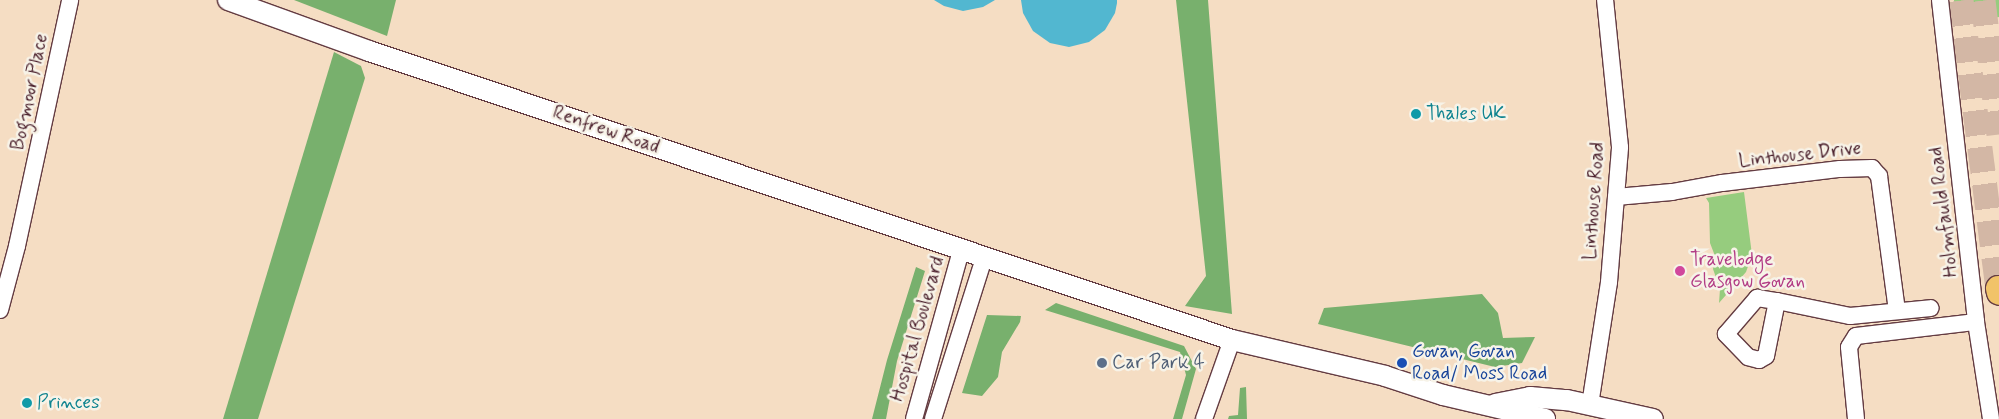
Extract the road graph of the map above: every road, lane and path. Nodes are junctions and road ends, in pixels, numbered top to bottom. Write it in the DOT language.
graph roads {
  1 [pos="70,0"];
  2 [pos="228,0"];
  3 [pos="1605,0"];
  4 [pos="1940,0"];
  5 [pos="1616,197"];
  6 [pos="961,251"];
  7 [pos="984,258"];
  8 [pos="1777,301"];
  9 [pos="1931,308"];
  10 [pos="0,310"];
  11 [pos="1897,311"];
  12 [pos="1976,322"];
  13 [pos="1232,340"];
  14 [pos="1491,405"];
  15 [pos="1589,414"];
  16 [pos="914,419"];
  17 [pos="933,419"];
  18 [pos="1204,419"];
  19 [pos="1545,419"];
  20 [pos="1653,419"];
  21 [pos="1856,419"];
  22 [pos="1991,419"];
  1 -- 10 [label="street, Bogmoor Place"];
  2 -- 6 [label="street, Renfrew Road"];
  3 -- 5 [label="street, Linthouse Road"];
  4 -- 12 [label="street, Holmfauld Road"];
  5 -- 11 [label="street, Linthouse Drive"];
  5 -- 15 [label="street, Linthouse Road"];
  6 -- 7 [label="street, Renfrew Road"];
  6 -- 16 [label="street, Hospital Boulevard"];
  7 -- 13 [label="street, Renfrew Road"];
  7 -- 17 [label="street, Hospital Boulevard"];
  8 -- 11 [label="street"];
  9 -- 11 [label="street"];
  12 -- 21 [label="street"];
  12 -- 22 [label="street, Holmfauld Road"];
  13 -- 14 [label="street, Renfrew Road"];
  13 -- 18 [label="street"];
  14 -- 15 [label="street"];
  14 -- 19 [label="street, Renfrew Road"];
  15 -- 20 [label="street"];
}
